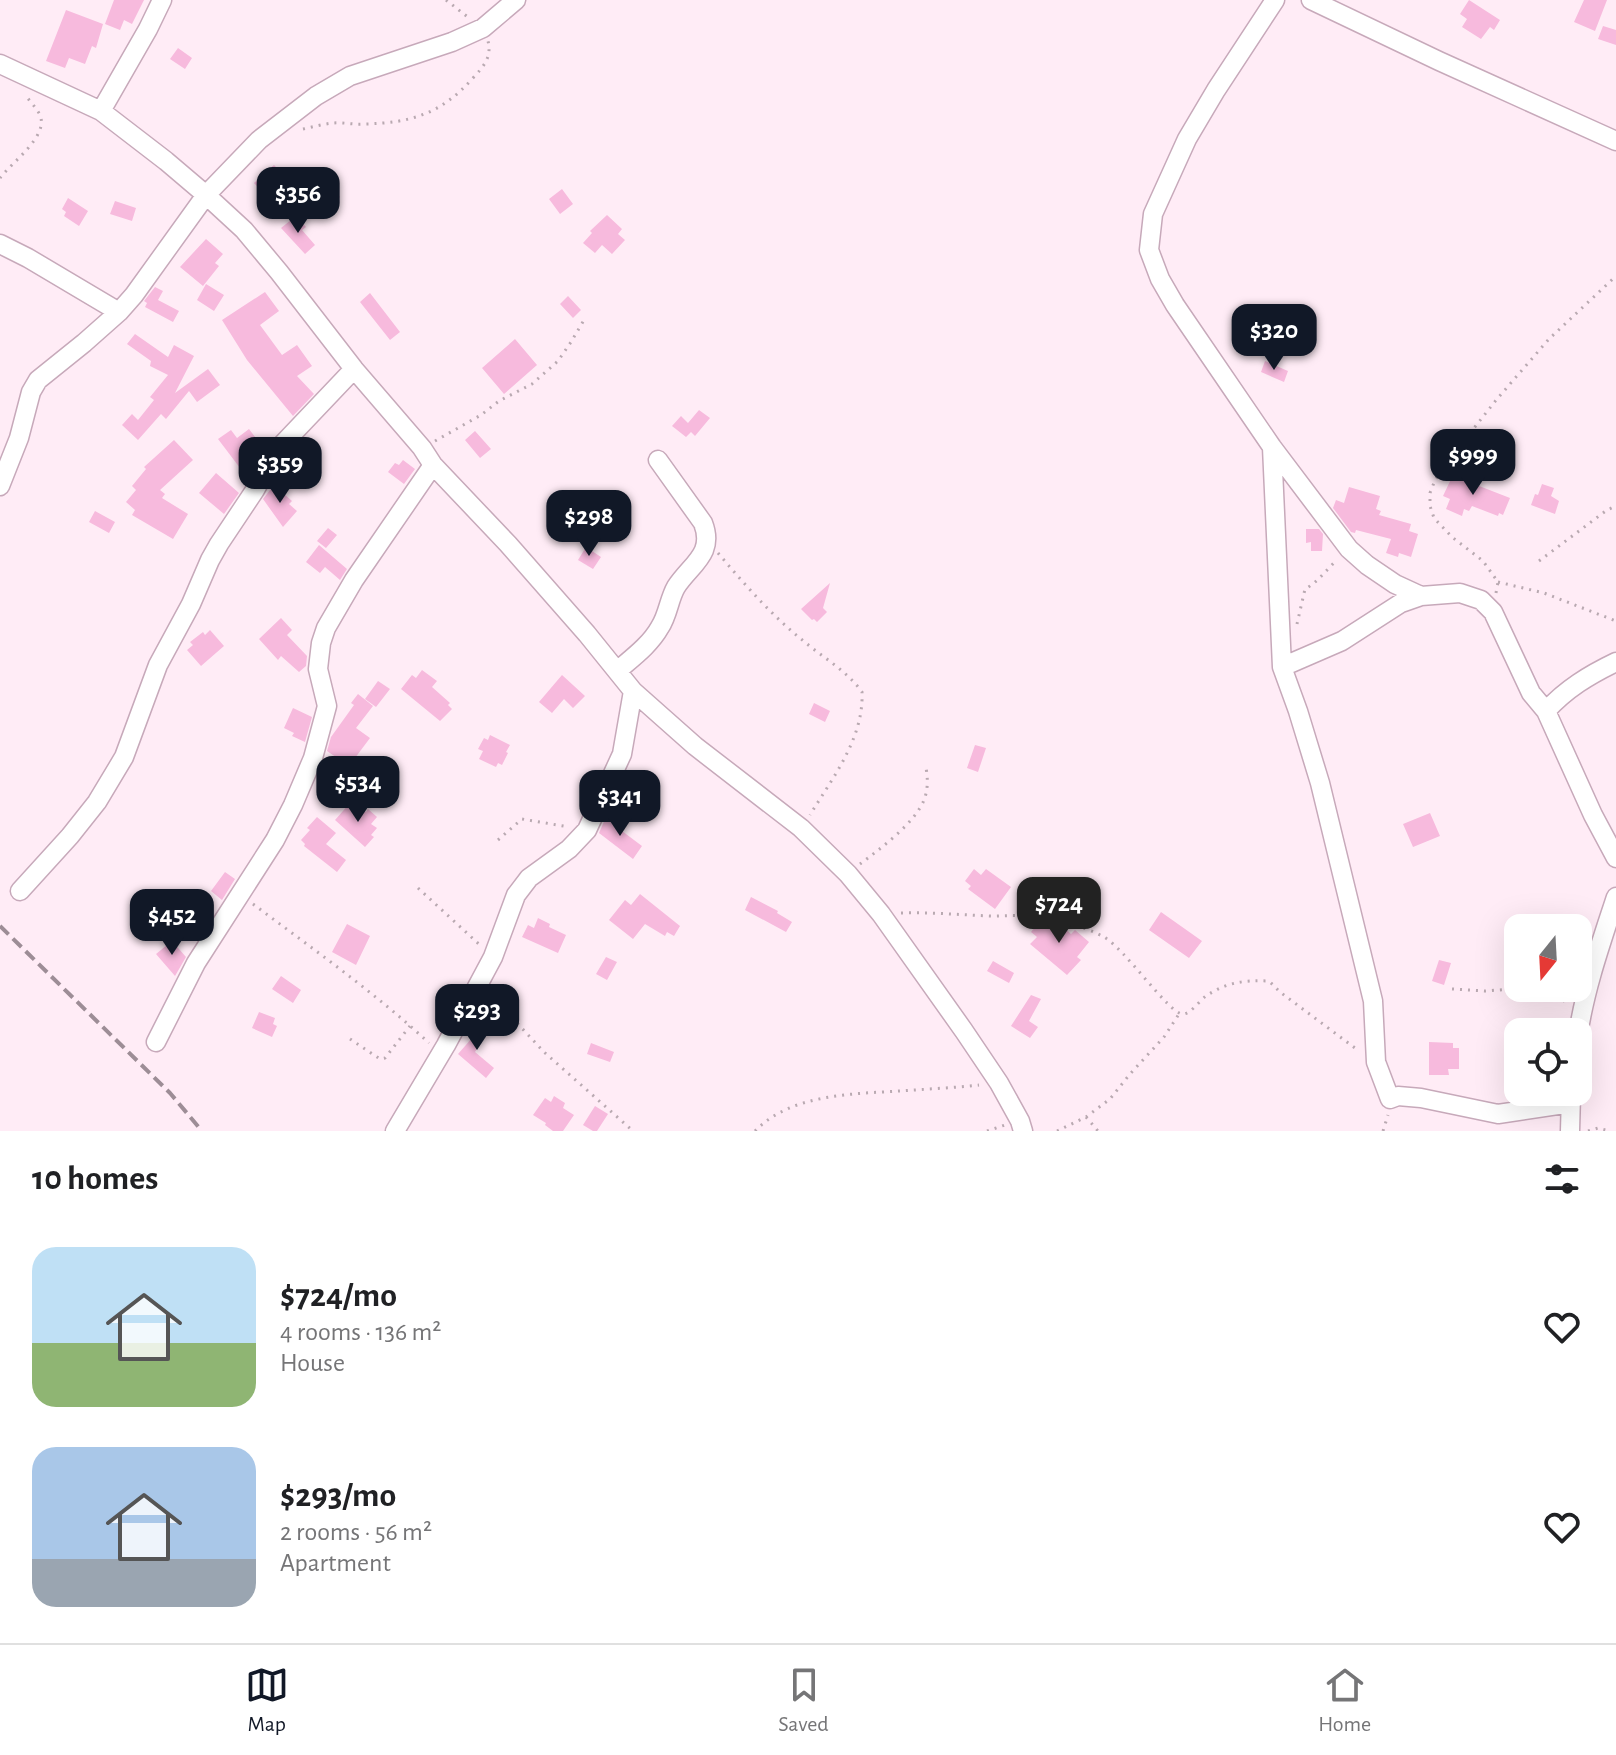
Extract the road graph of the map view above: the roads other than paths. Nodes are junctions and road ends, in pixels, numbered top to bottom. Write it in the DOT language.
graph roads {
  1 [pos="162,0"];
  2 [pos="516,0"];
  3 [pos="1275,0"];
  4 [pos="1311,0"];
  5 [pos="6,67"];
  6 [pos="101,111"];
  7 [pos="1616,141"];
  8 [pos="206,195"];
  9 [pos="0,244"];
  10 [pos="119,312"];
  11 [pos="354,369"];
  12 [pos="1272,447"];
  13 [pos="658,460"];
  14 [pos="433,465"];
  15 [pos="0,486"];
  16 [pos="1421,596"];
  17 [pos="1616,662"];
  18 [pos="1282,667"];
  19 [pos="617,671"];
  20 [pos="633,691"];
  21 [pos="1546,711"];
  22 [pos="1616,858"];
  23 [pos="20,891"];
  24 [pos="1616,897"];
  25 [pos="1581,1018"];
  26 [pos="156,1042"];
  27 [pos="1534,1106"];
  28 [pos="1571,1106"];
  29 [pos="395,1131"];
  30 [pos="1023,1131"];
  31 [pos="1570,1131"];
  1 -- 6 [label="street"];
  2 -- 8 [label="street"];
  3 -- 12 [label="street"];
  4 -- 7 [label="street"];
  5 -- 6 [label="street"];
  6 -- 8 [label="street"];
  8 -- 10 [label="street"];
  8 -- 11 [label="street"];
  9 -- 10 [label="street"];
  10 -- 15 [label="street"];
  11 -- 14 [label="street"];
  11 -- 23 [label="street"];
  12 -- 16 [label="street"];
  12 -- 18 [label="street"];
  13 -- 19 [label="street"];
  14 -- 19 [label="street"];
  14 -- 26 [label="street"];
  16 -- 18 [label="street"];
  16 -- 21 [label="street"];
  17 -- 21 [label="street"];
  18 -- 27 [label="street"];
  19 -- 20 [label="street"];
  20 -- 29 [label="street"];
  20 -- 30 [label="street"];
  21 -- 22 [label="street"];
  24 -- 25 [label="street"];
  28 -- 31 [label="street"];
}
